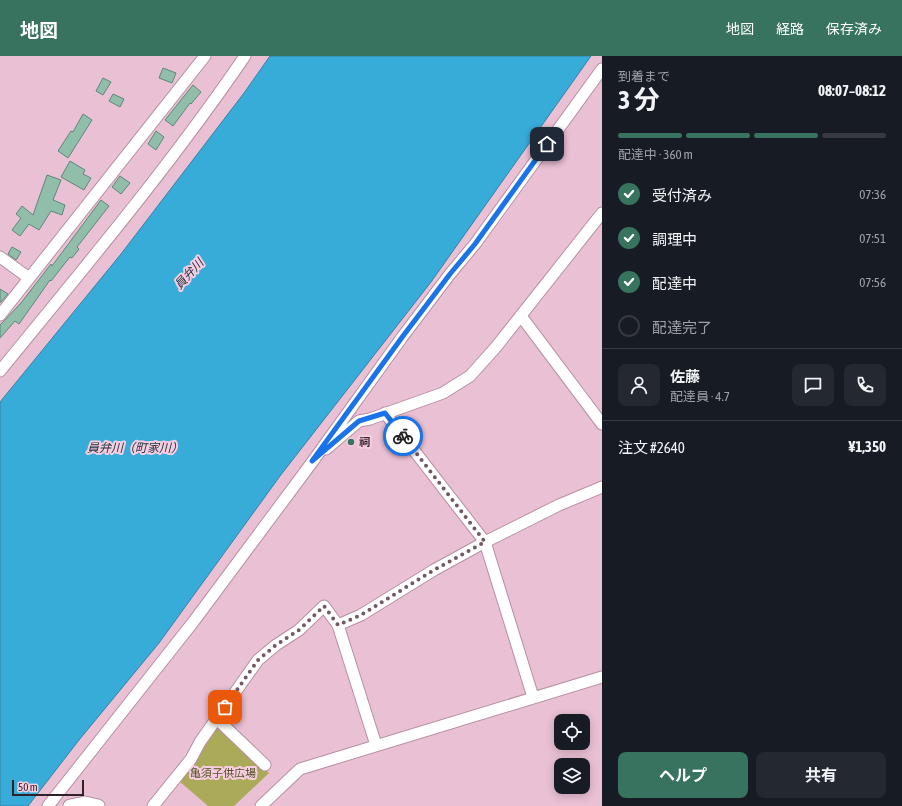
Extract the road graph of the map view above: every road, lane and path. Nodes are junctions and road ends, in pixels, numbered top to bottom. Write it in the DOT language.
graph roads {
  1 [pos="205,56"];
  2 [pos="245,56"];
  3 [pos="602,69"];
  4 [pos="602,213"];
  5 [pos="0,257"];
  6 [pos="29,278"];
  7 [pos="0,315"];
  8 [pos="520,316"];
  9 [pos="0,371"];
  10 [pos="385,413"];
  11 [pos="602,424"];
  12 [pos="312,461"];
  13 [pos="602,487"];
  14 [pos="485,542"];
  15 [pos="338,625"];
  16 [pos="602,677"];
  17 [pos="533,697"];
  18 [pos="217,719"];
  19 [pos="376,746"];
  20 [pos="265,765"];
  21 [pos="48,806"];
  22 [pos="70,806"];
  23 [pos="98,806"];
  24 [pos="154,806"];
  25 [pos="261,806"];
  1 -- 6 [label="street"];
  2 -- 9 [label="street"];
  3 -- 12 [label="street"];
  4 -- 8 [label="street"];
  5 -- 6 [label="street"];
  6 -- 7 [label="street"];
  8 -- 10 [label="street"];
  8 -- 11 [label="street"];
  10 -- 12 [label="street"];
  10 -- 14 [label="street"];
  12 -- 21 [label="street"];
  13 -- 14 [label="street"];
  14 -- 15 [label="street"];
  14 -- 17 [label="street"];
  15 -- 18 [label="street"];
  15 -- 19 [label="street"];
  16 -- 17 [label="street"];
  17 -- 19 [label="street"];
  18 -- 20 [label="street"];
  18 -- 24 [label="street"];
  19 -- 25 [label="street"];
  22 -- 23 [label="main road"];
}
